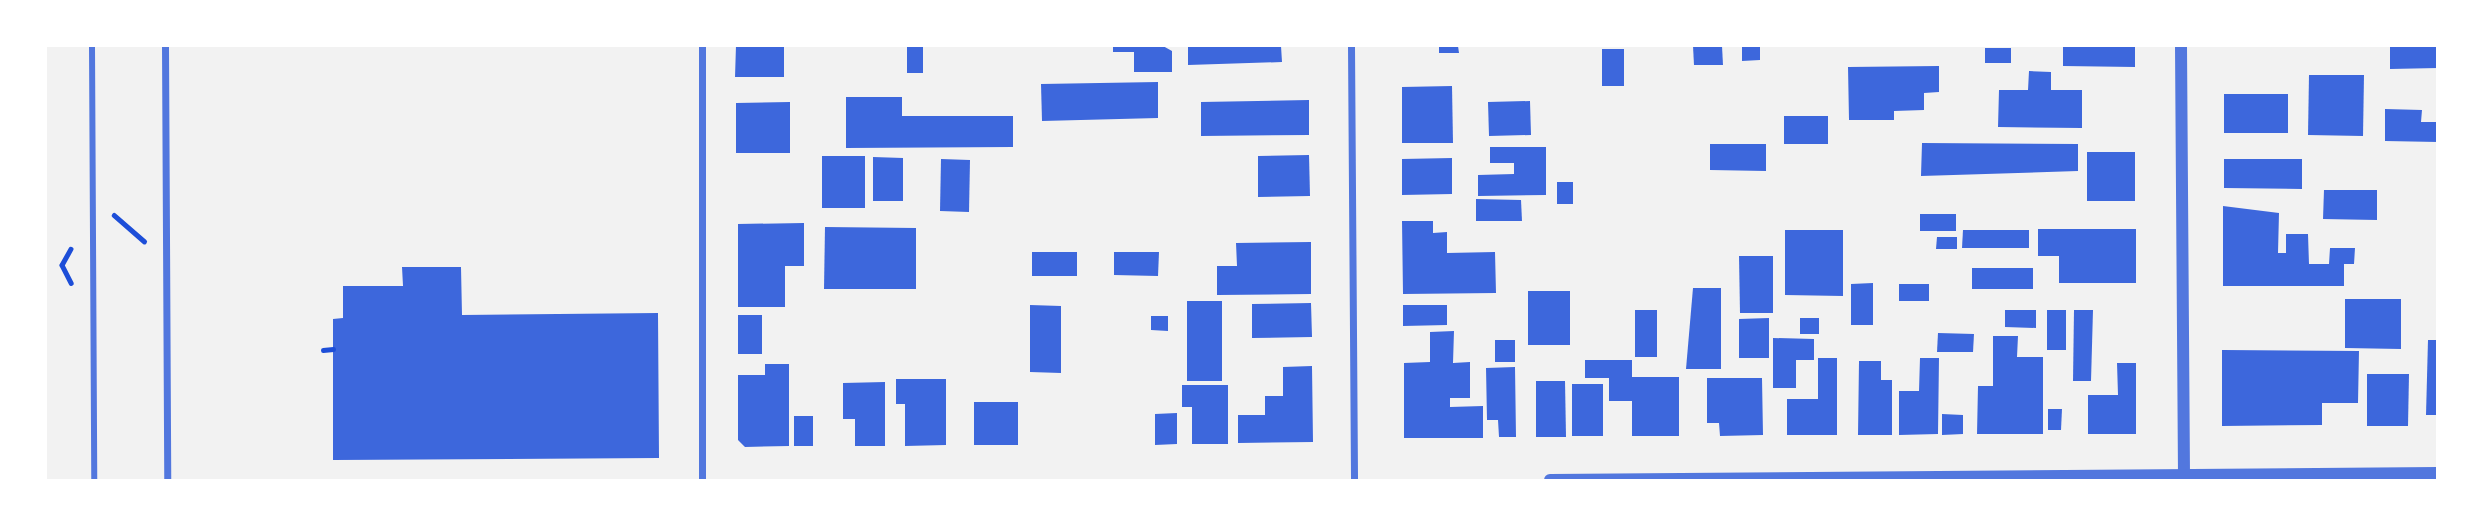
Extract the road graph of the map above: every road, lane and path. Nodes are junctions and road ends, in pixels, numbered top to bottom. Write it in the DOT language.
graph roads {
  1 [pos="92,46"];
  2 [pos="165,46"];
  3 [pos="702,46"];
  4 [pos="1351,46"];
  5 [pos="2181,46"];
  6 [pos="93,197"];
  7 [pos="166,260"];
  8 [pos="333,349"];
  9 [pos="323,350"];
  10 [pos="2438,473"];
  11 [pos="2184,478"];
  12 [pos="94,481"];
  13 [pos="167,481"];
  14 [pos="702,481"];
  15 [pos="1354,481"];
  16 [pos="1550,481"];
  1 -- 6 [label="street"];
  2 -- 7 [label="street"];
  3 -- 14 [label="street"];
  4 -- 15 [label="street"];
  5 -- 11 [label="street"];
  6 -- 7 [label="path"];
  6 -- 12 [label="street"];
  7 -- 13 [label="street"];
  8 -- 9 [label="path"];
  10 -- 11 [label="street"];
  11 -- 16 [label="street"];
}
